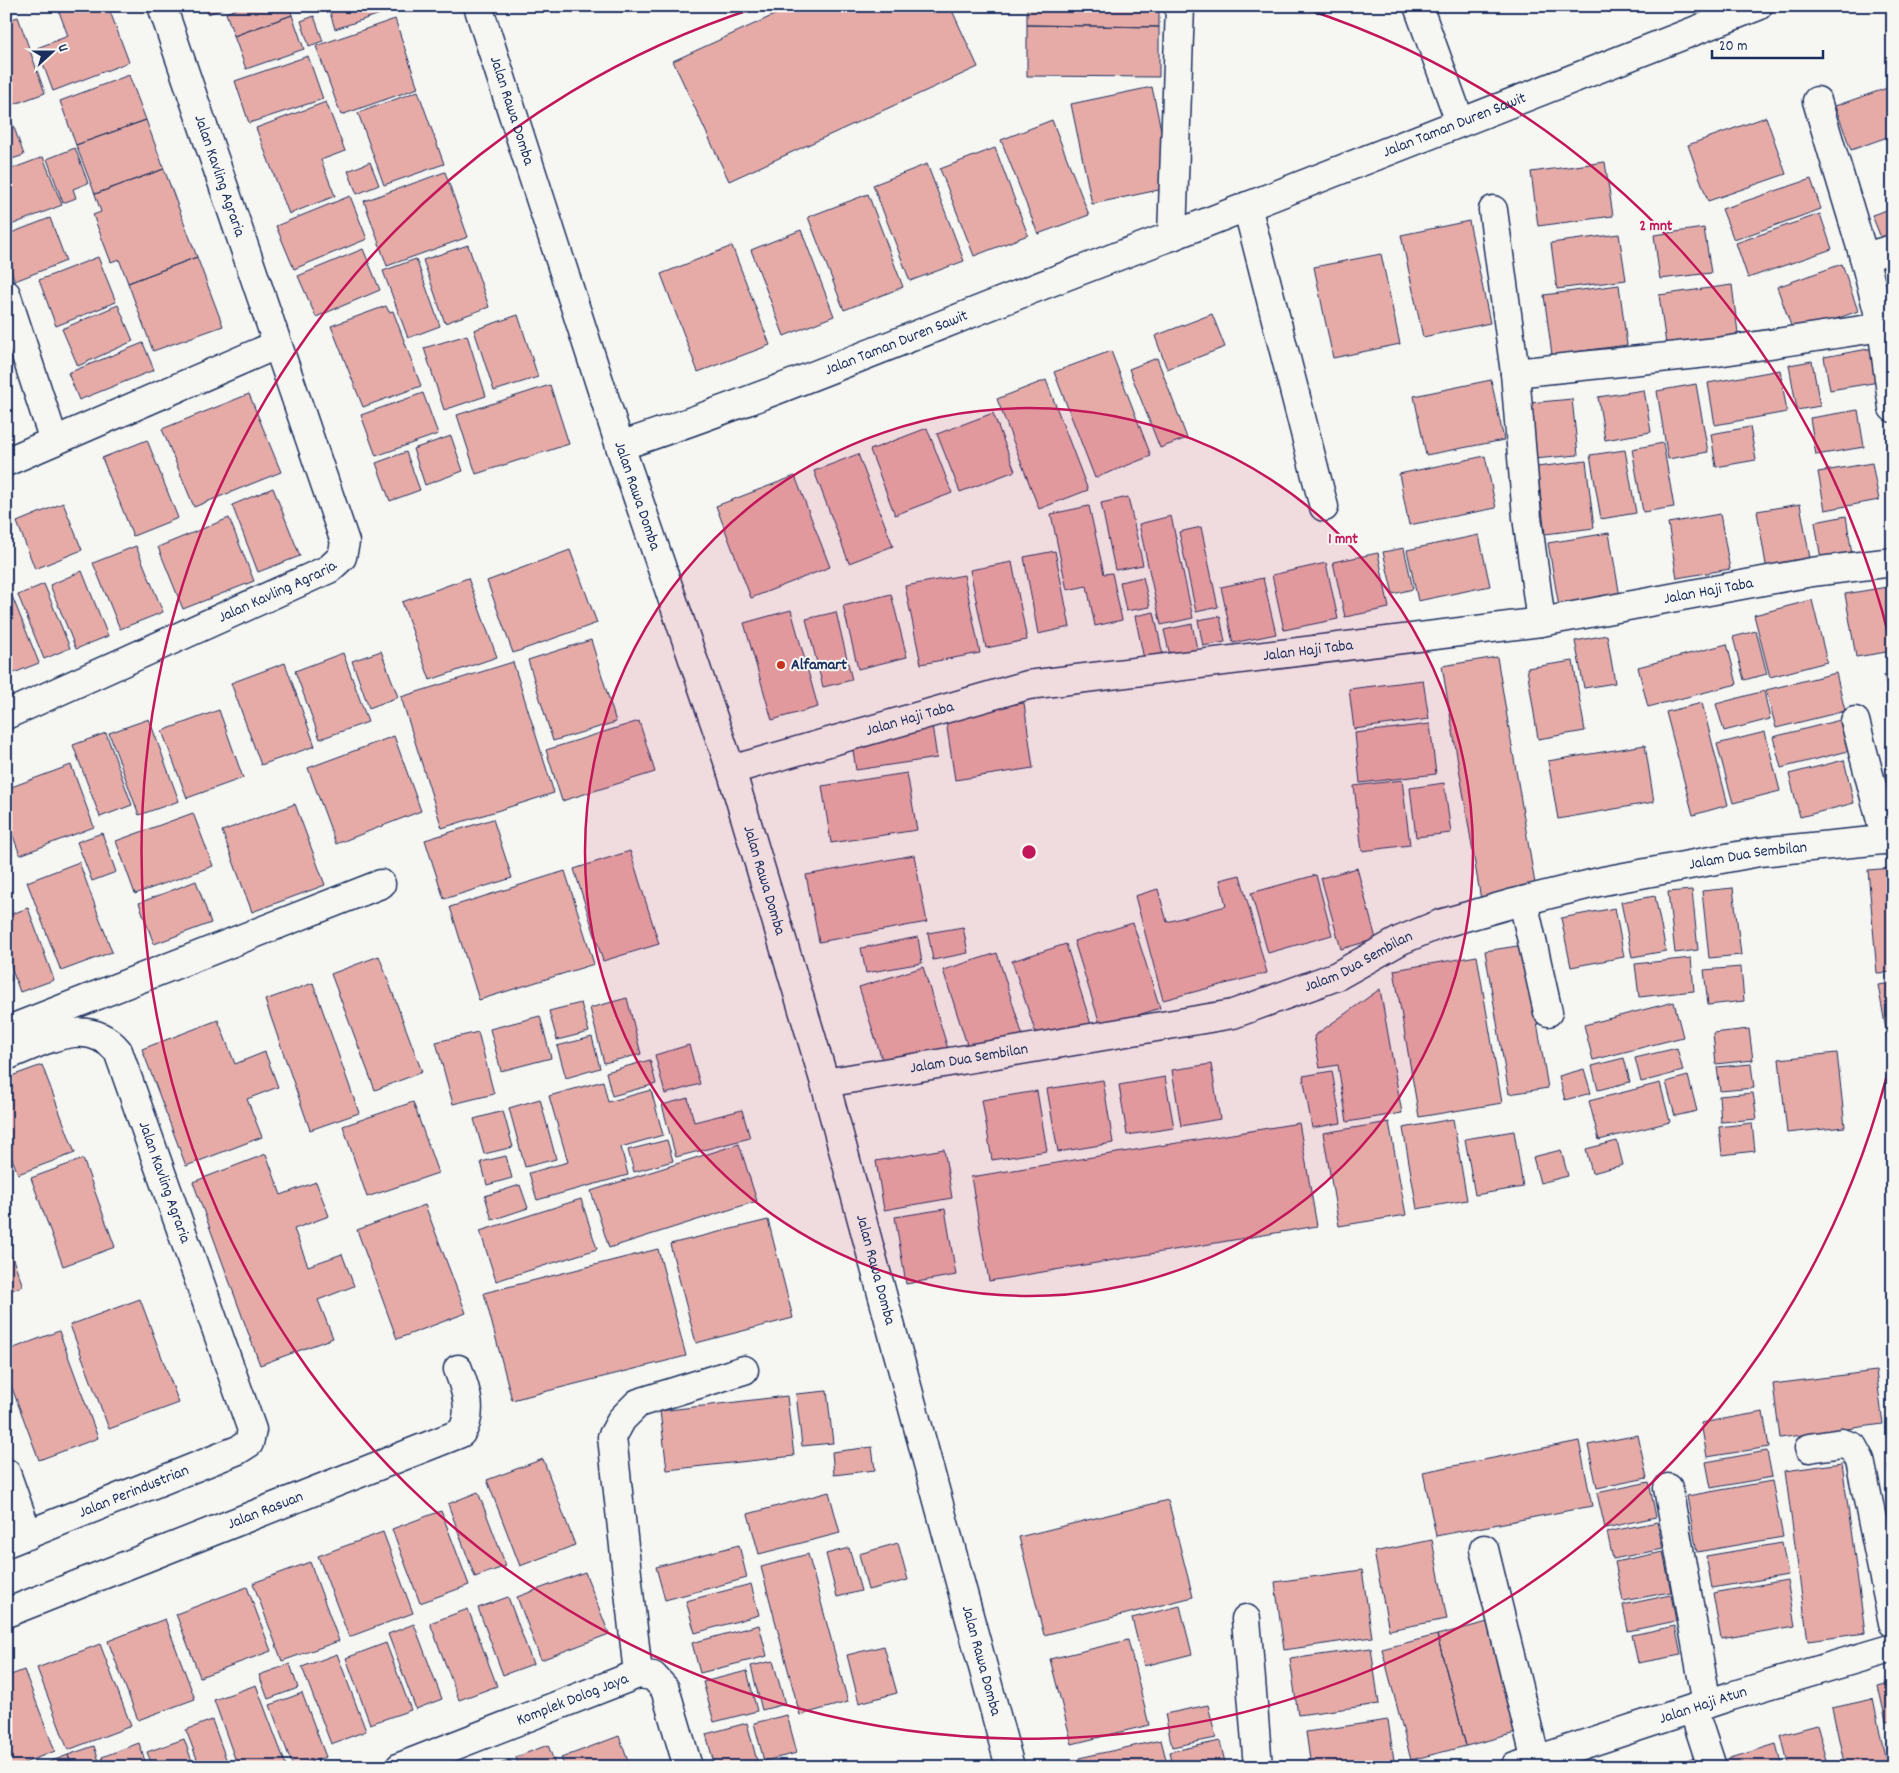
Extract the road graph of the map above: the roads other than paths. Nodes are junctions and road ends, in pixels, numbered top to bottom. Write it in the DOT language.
graph roads {
  1 [pos="162,6"];
  2 [pos="478,6"];
  3 [pos="1180,6"];
  4 [pos="1418,6"];
  5 [pos="1742,9"];
  6 [pos="1817,101"];
  7 [pos="1460,122"];
  8 [pos="1247,206"];
  9 [pos="1493,210"];
  10 [pos="1172,236"];
  11 [pos="1893,249"];
  12 [pos="1864,257"];
  13 [pos="6,294"];
  14 [pos="1882,327"];
  15 [pos="276,345"];
  16 [pos="1515,373"];
  17 [pos="1893,408"];
  18 [pos="54,441"];
  19 [pos="620,446"];
  20 [pos="6,462"];
  21 [pos="1324,507"];
  22 [pos="1893,562"];
  23 [pos="1541,622"];
  24 [pos="6,715"];
  25 [pos="1855,722"];
  26 [pos="731,770"];
  27 [pos="1889,839"];
  28 [pos="381,884"];
  29 [pos="1523,901"];
  30 [pos="1548,1012"];
  31 [pos="6,1031"];
  32 [pos="6,1056"];
  33 [pos="824,1083"];
  34 [pos="458,1369"];
  35 [pos="744,1370"];
  36 [pos="252,1430"];
  37 [pos="1809,1448"];
  38 [pos="6,1473"];
  39 [pos="1668,1488"];
  40 [pos="17,1539"];
  41 [pos="1484,1549"];
  42 [pos="6,1614"];
  43 [pos="1246,1619"];
  44 [pos="1893,1623"];
  45 [pos="1893,1648"];
  46 [pos="638,1674"];
  47 [pos="1700,1706"];
  48 [pos="1525,1764"];
  49 [pos="400,1767"];
  50 [pos="688,1767"];
  51 [pos="1010,1767"];
  52 [pos="1258,1767"];
  53 [pos="1712,1767"];
  1 -- 15 [label="street, Jalan Kavling Agraria"];
  2 -- 19 [label="street, Jalan Rawa Domba"];
  3 -- 10 [label="street"];
  4 -- 7 [label="street"];
  5 -- 7 [label="street, Jalan Taman Duren Sawit"];
  6 -- 12 [label="street"];
  7 -- 8 [label="street, Jalan Taman Duren Sawit"];
  8 -- 10 [label="street, Jalan Taman Duren Sawit"];
  8 -- 21 [label="street"];
  9 -- 16 [label="street"];
  10 -- 19 [label="street, Jalan Taman Duren Sawit"];
  11 -- 12 [label="street"];
  12 -- 14 [label="street"];
  13 -- 18 [label="street"];
  14 -- 16 [label="street"];
  14 -- 17 [label="street"];
  15 -- 18 [label="street"];
  15 -- 24 [label="street, Jalan Kavling Agraria"];
  16 -- 23 [label="street"];
  18 -- 20 [label="street"];
  19 -- 26 [label="street, Jalan Rawa Domba"];
  22 -- 23 [label="street, Jalan Haji Taba"];
  23 -- 26 [label="street, Jalan Haji Taba"];
  25 -- 27 [label="street"];
  26 -- 33 [label="street, Jalan Rawa Domba"];
  27 -- 29 [label="street, Jalam Dua Sembilan"];
  28 -- 31 [label="street"];
  29 -- 30 [label="street"];
  29 -- 33 [label="street, Jalam Dua Sembilan"];
  32 -- 36 [label="street, Jalan Kavling Agraria"];
  33 -- 51 [label="street, Jalan Rawa Domba"];
  34 -- 42 [label="street, Jalan Rasuan"];
  35 -- 46 [label="street"];
  36 -- 40 [label="street, Jalan Perindustrian"];
  37 -- 44 [label="street"];
  38 -- 40 [label="street"];
  39 -- 47 [label="street"];
  41 -- 48 [label="street"];
  43 -- 52 [label="street"];
  45 -- 47 [label="street, Jalan Haji Atun"];
  46 -- 49 [label="street, Komplek Dolog Jaya"];
  46 -- 50 [label="street, Komplek Dolog Jaya"];
  47 -- 48 [label="street, Jalan Haji Atun"];
  47 -- 53 [label="street"];
}
